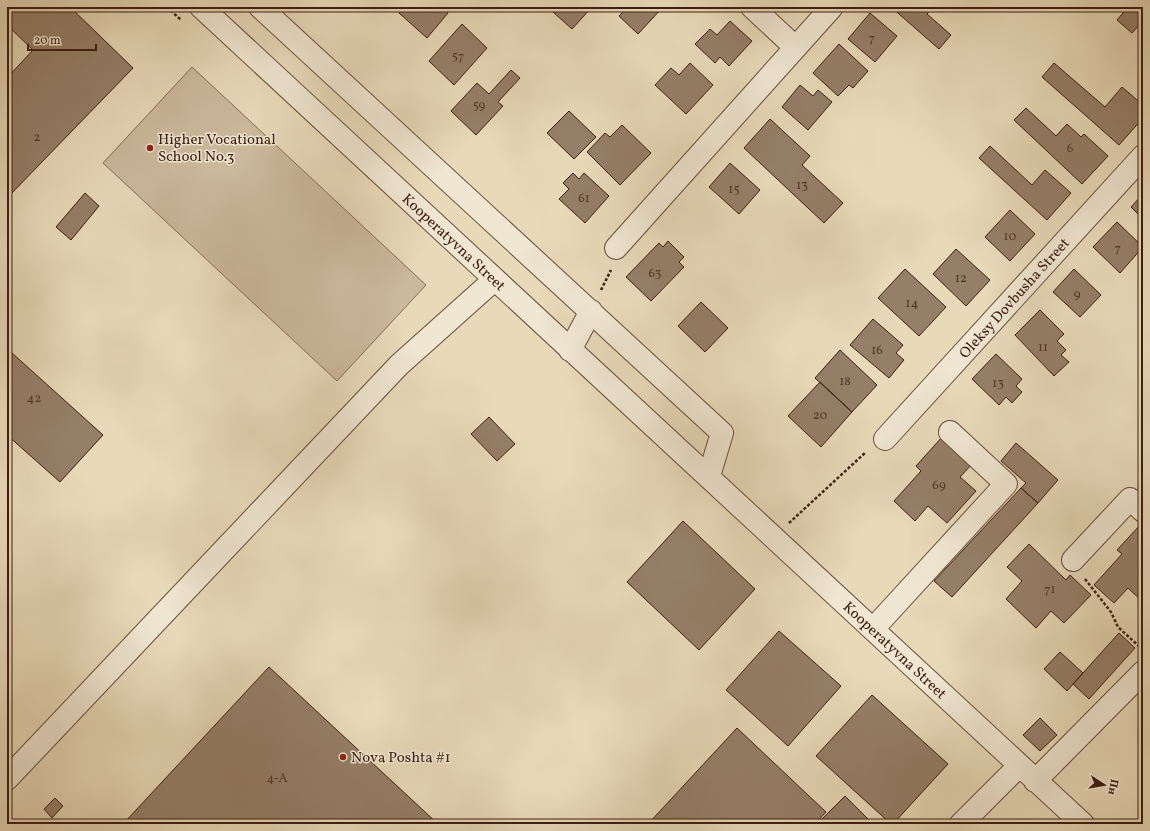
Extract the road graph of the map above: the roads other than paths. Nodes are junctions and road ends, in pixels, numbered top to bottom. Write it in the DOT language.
graph roads {
  1 [pos="201,7"];
  2 [pos="260,7"];
  3 [pos="752,7"];
  4 [pos="832,7"];
  5 [pos="795,47"];
  6 [pos="1143,156"];
  7 [pos="616,248"];
  8 [pos="494,280"];
  9 [pos="588,308"];
  10 [pos="570,350"];
  11 [pos="950,432"];
  12 [pos="885,439"];
  13 [pos="709,476"];
  14 [pos="1143,511"];
  15 [pos="1073,560"];
  16 [pos="873,629"];
  17 [pos="1143,672"];
  18 [pos="1019,766"];
  19 [pos="7,779"];
  20 [pos="1036,781"];
  21 [pos="961,824"];
  22 [pos="1083,824"];
  1 -- 8 [label="street, Kooperatyvna Street"];
  2 -- 9 [label="street"];
  3 -- 5 [label="street"];
  4 -- 5 [label="street"];
  5 -- 7 [label="street"];
  6 -- 12 [label="street, Oleksy Dovbusha Street"];
  8 -- 10 [label="street, Kooperatyvna Street"];
  8 -- 19 [label="street"];
  9 -- 10 [label="street"];
  9 -- 13 [label="street"];
  10 -- 13 [label="street, Kooperatyvna Street"];
  11 -- 16 [label="street"];
  13 -- 16 [label="street, Kooperatyvna Street"];
  14 -- 15 [label="street"];
  16 -- 18 [label="street, Kooperatyvna Street"];
  17 -- 20 [label="street"];
  18 -- 20 [label="street, Kooperatyvna Street"];
  18 -- 21 [label="street"];
  20 -- 22 [label="street, Kooperatyvna Street"];
}
